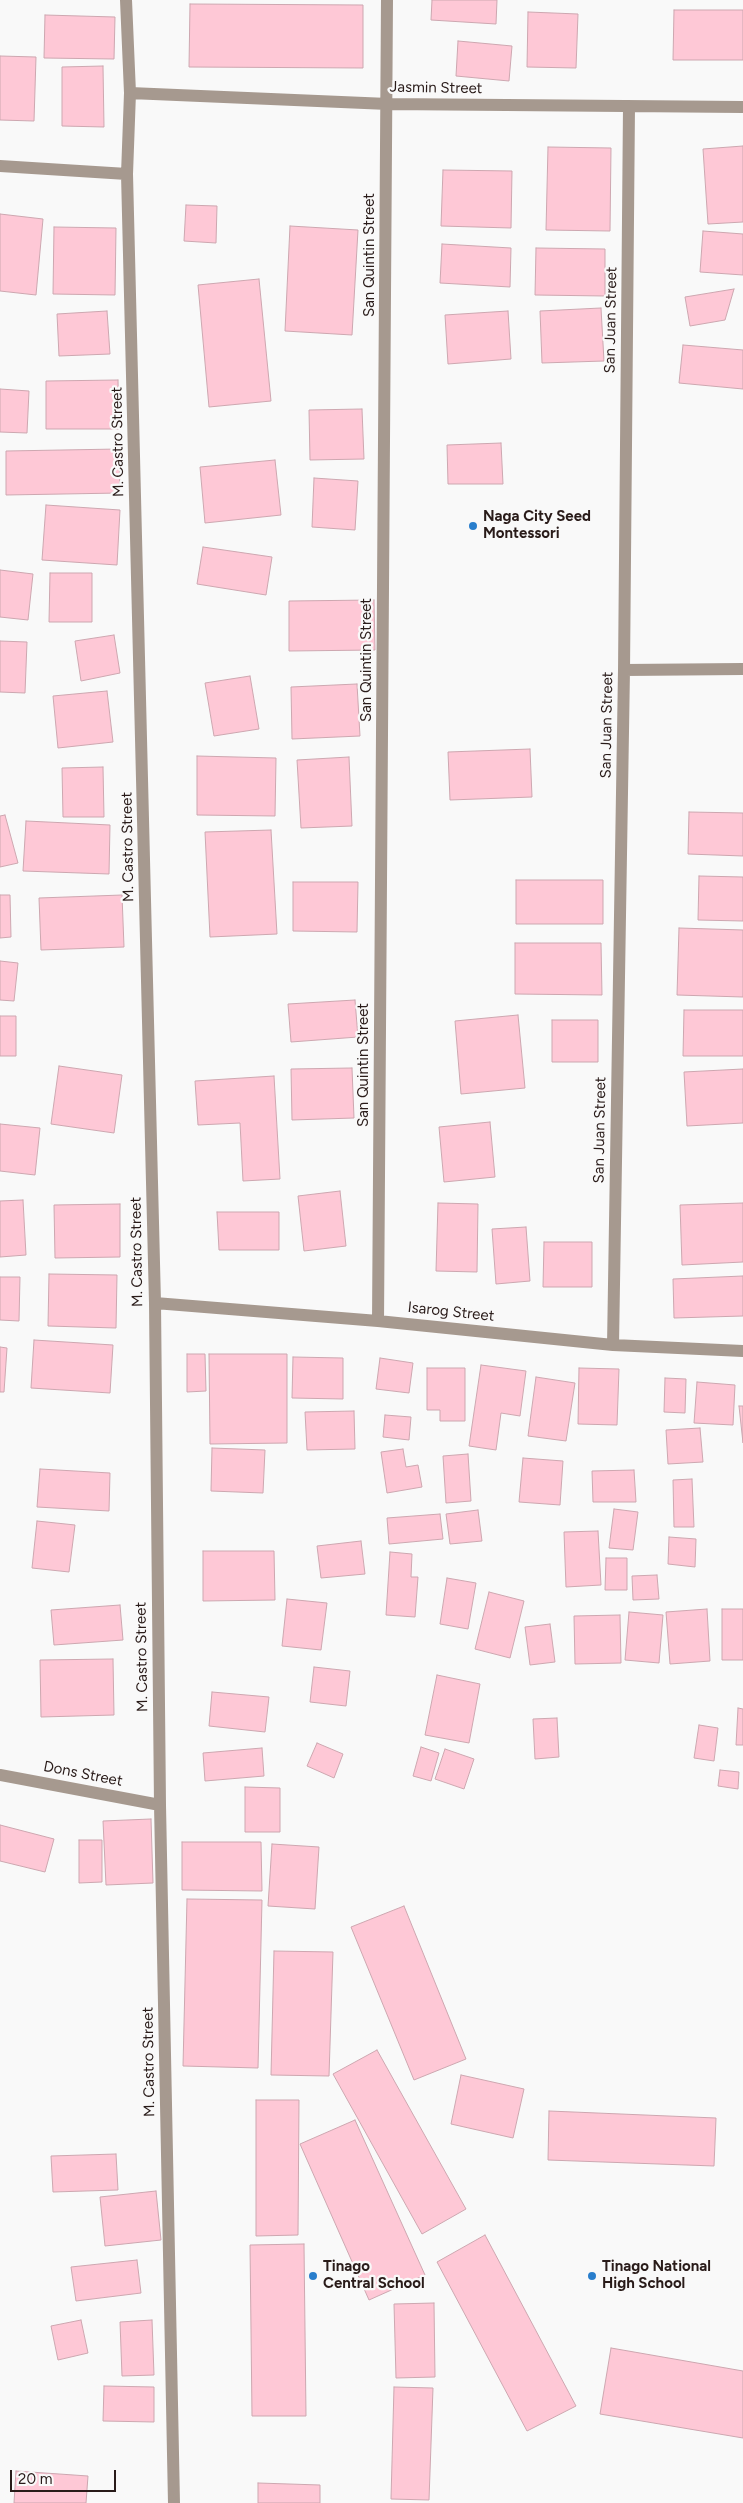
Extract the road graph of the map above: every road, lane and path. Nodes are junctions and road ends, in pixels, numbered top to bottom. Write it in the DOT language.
graph roads {
  1 [pos="126,0"];
  2 [pos="387,0"];
  3 [pos="130,92"];
  4 [pos="388,104"];
  5 [pos="629,106"];
  6 [pos="743,107"];
  7 [pos="0,166"];
  8 [pos="127,174"];
  9 [pos="743,669"];
  10 [pos="624,670"];
  11 [pos="155,1303"];
  12 [pos="378,1321"];
  13 [pos="613,1345"];
  14 [pos="743,1351"];
  15 [pos="0,1775"];
  16 [pos="160,1805"];
  17 [pos="174,2503"];
  1 -- 3 [label="street, M. Castro Street"];
  2 -- 4 [label="street, San Quintin Street"];
  3 -- 4 [label="street, Jasmin Street"];
  3 -- 8 [label="street, M. Castro Street"];
  4 -- 5 [label="street, Jasmin Street"];
  4 -- 12 [label="street, San Quintin Street"];
  5 -- 6 [label="street, Jasmin Street"];
  5 -- 10 [label="street, San Juan Street"];
  7 -- 8 [label="street"];
  8 -- 11 [label="street, M. Castro Street"];
  9 -- 10 [label="street"];
  10 -- 13 [label="street, San Juan Street"];
  11 -- 12 [label="street, Isarog Street"];
  11 -- 16 [label="street, M. Castro Street"];
  12 -- 13 [label="street, Isarog Street"];
  13 -- 14 [label="street, Isarog Street"];
  15 -- 16 [label="street, Dons Street"];
  16 -- 17 [label="street, M. Castro Street"];
}
